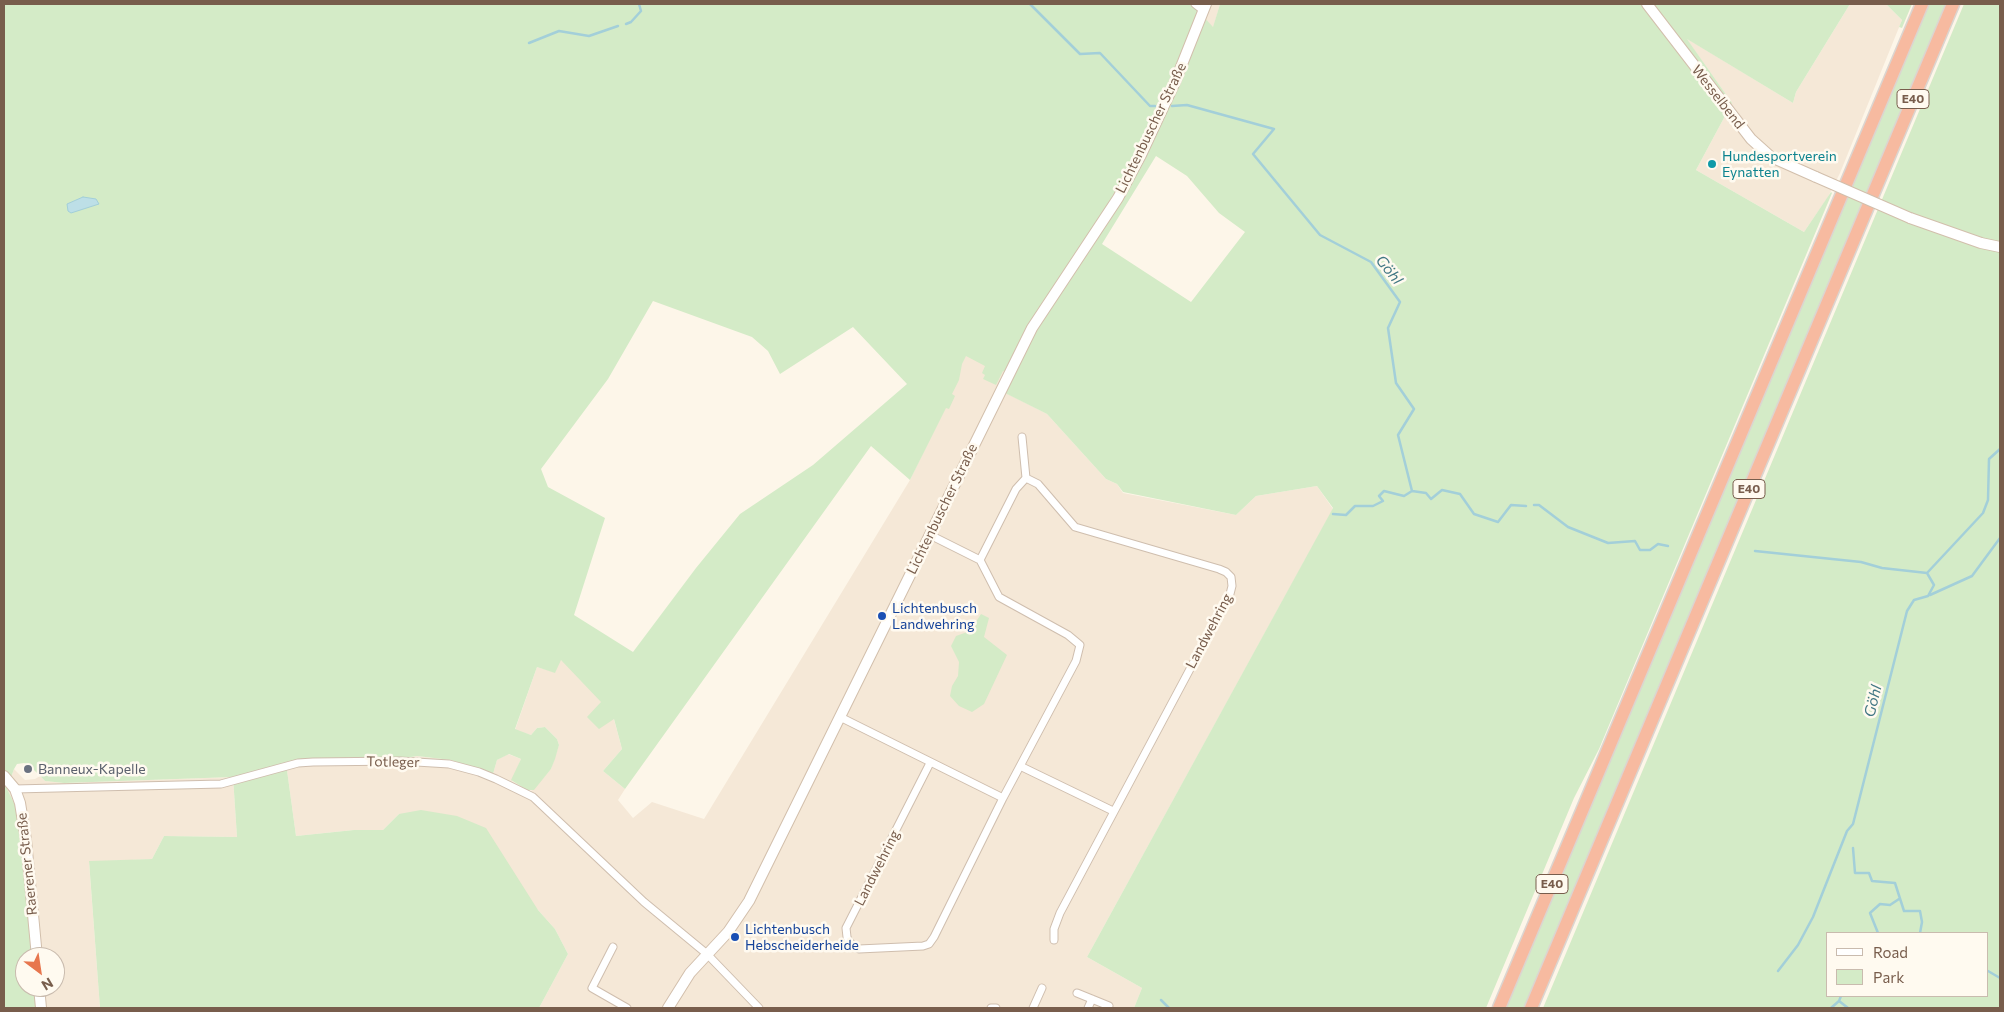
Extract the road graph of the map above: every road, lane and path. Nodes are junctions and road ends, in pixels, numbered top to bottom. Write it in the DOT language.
graph roads {
  1 [pos="1195,4"];
  2 [pos="1647,4"];
  3 [pos="1922,4"];
  4 [pos="1953,4"];
  5 [pos="1205,7"];
  6 [pos="2000,246"];
  7 [pos="1022,437"];
  8 [pos="1026,478"];
  9 [pos="930,535"];
  10 [pos="980,560"];
  11 [pos="840,718"];
  12 [pos="930,763"];
  13 [pos="1020,766"];
  14 [pos="4,776"];
  15 [pos="15,789"];
  16 [pos="1003,798"];
  17 [pos="1113,812"];
  18 [pos="1054,940"];
  19 [pos="36,947"];
  20 [pos="613,947"];
  21 [pos="706,954"];
  22 [pos="1042,988"];
  23 [pos="1076,993"];
  24 [pos="1092,999"];
  25 [pos="1110,1006"];
  26 [pos="627,1008"];
  27 [pos="668,1008"];
  28 [pos="758,1008"];
  29 [pos="991,1008"];
  30 [pos="996,1008"];
  31 [pos="1033,1008"];
  32 [pos="1088,1008"];
  33 [pos="1499,1008"];
  34 [pos="1531,1008"];
  1 -- 5 [label="street"];
  2 -- 6 [label="street, Wesselbend, bridge"];
  3 -- 33 [label="highway, E40"];
  4 -- 34 [label="highway, E40"];
  5 -- 9 [label="street, Lichtenbuscher Straße"];
  7 -- 8 [label="street"];
  8 -- 10 [label="street"];
  8 -- 17 [label="street, Landwehring"];
  9 -- 10 [label="street"];
  9 -- 11 [label="street, Lichtenbuscher Straße"];
  10 -- 13 [label="street, Landwehring"];
  11 -- 12 [label="street"];
  11 -- 21 [label="street, Lichtenbuscher Straße"];
  12 -- 16 [label="street"];
  12 -- 16 [label="street, Landwehring"];
  13 -- 16 [label="street, Landwehring"];
  13 -- 17 [label="street"];
  14 -- 15 [label="street, Raerener Straße"];
  15 -- 19 [label="street, Raerener Straße"];
  15 -- 21 [label="street, Totleger"];
  17 -- 18 [label="street, Landwehring"];
  20 -- 26 [label="street"];
  21 -- 27 [label="street, Lichtenbuscher Straße"];
  21 -- 28 [label="street, Totleger"];
  22 -- 31 [label="street"];
  23 -- 24 [label="street"];
  24 -- 25 [label="street"];
  24 -- 32 [label="street"];
  29 -- 30 [label="street"];
}
